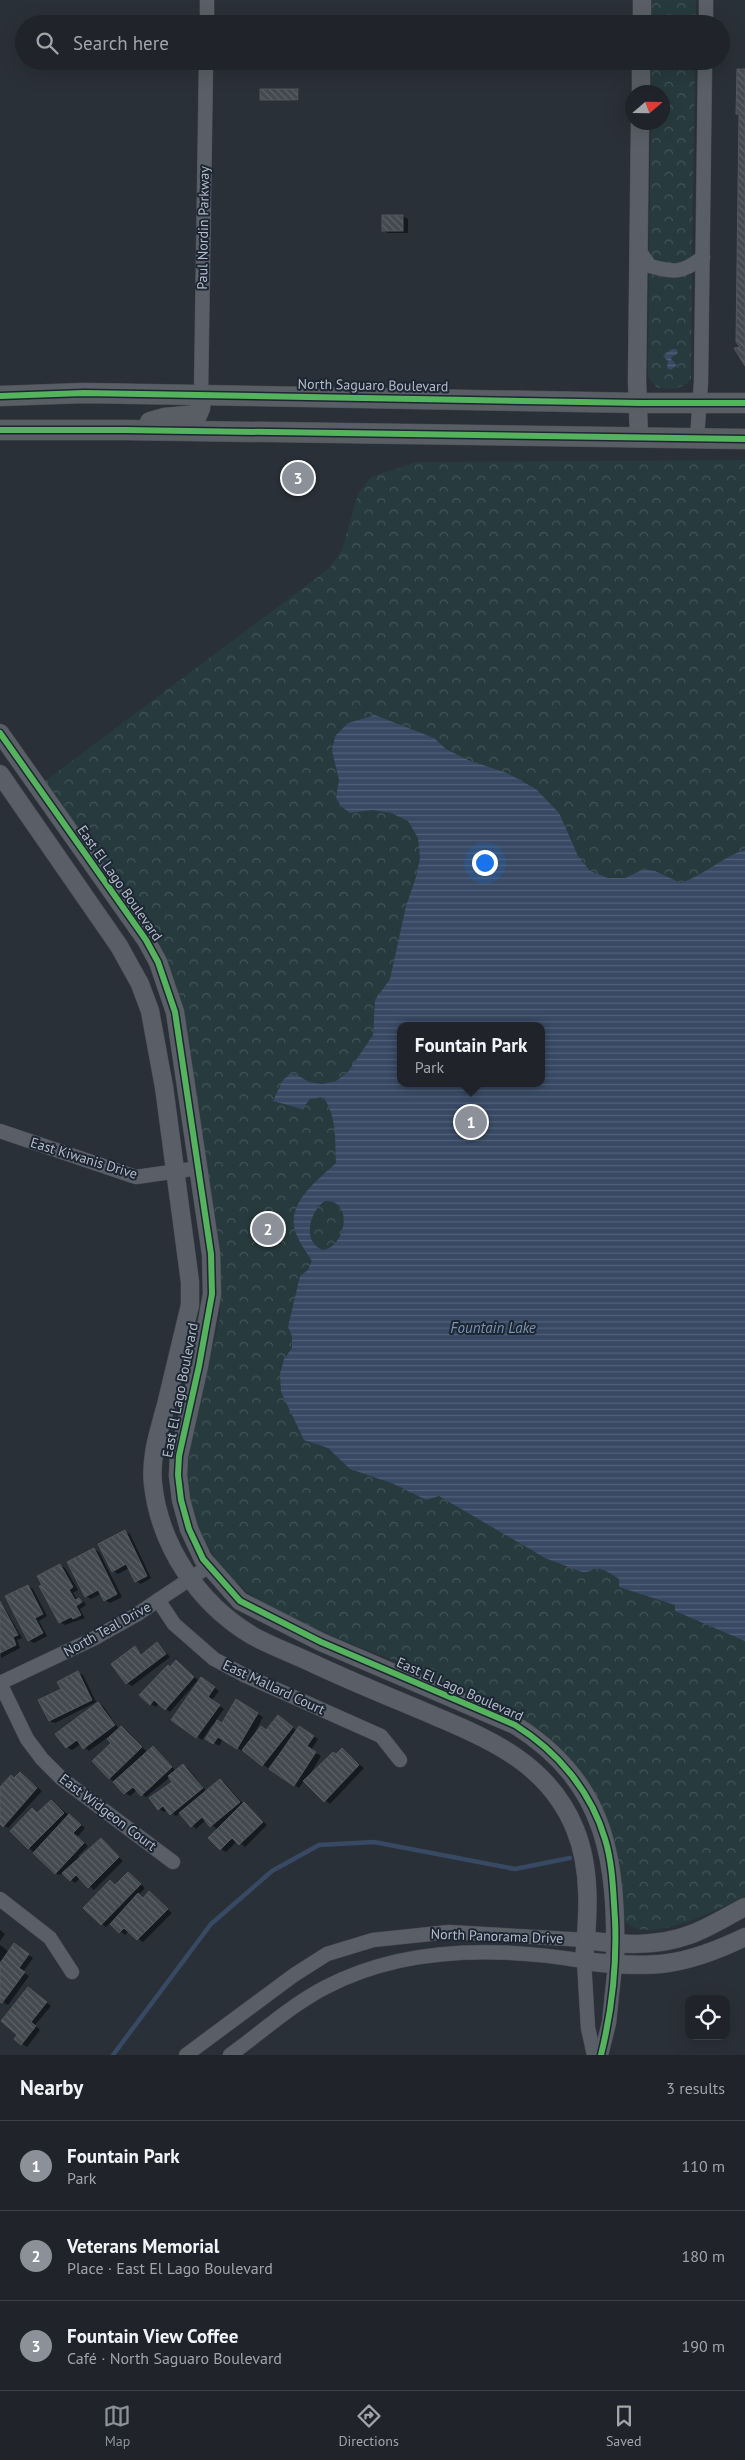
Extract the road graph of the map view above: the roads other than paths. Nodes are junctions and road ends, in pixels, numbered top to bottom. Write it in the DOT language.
graph roads {
  1 [pos="207,0"];
  2 [pos="642,0"];
  3 [pos="706,0"];
  4 [pos="207,15"];
  5 [pos="642,15"];
  6 [pos="706,15"];
  7 [pos="206,70"];
  8 [pos="641,70"];
  9 [pos="706,70"];
  10 [pos="641,85"];
  11 [pos="640,130"];
  12 [pos="638,249"];
  13 [pos="703,257"];
  14 [pos="201,395"];
  15 [pos="0,396"];
  16 [pos="698,402"];
  17 [pos="745,402"];
  18 [pos="640,403"];
  19 [pos="0,430"];
  20 [pos="125,430"];
  21 [pos="640,438"];
  22 [pos="697,438"];
  23 [pos="745,439"];
  24 [pos="0,733"];
  25 [pos="0,774"];
  26 [pos="51,805"];
  27 [pos="32,820"];
  28 [pos="0,1131"];
  29 [pos="199,1168"];
  30 [pos="176,1172"];
  31 [pos="155,1450"];
  32 [pos="179,1456"];
  33 [pos="209,1566"];
  34 [pos="190,1579"];
  35 [pos="158,1600"];
  36 [pos="0,1683"];
  37 [pos="400,1760"];
  38 [pos="172,1862"];
  39 [pos="0,1899"];
  40 [pos="745,1907"];
  41 [pos="745,1937"];
  42 [pos="586,1940"];
  43 [pos="616,1944"];
  44 [pos="584,1961"];
  45 [pos="616,1965"];
  46 [pos="72,1972"];
  47 [pos="186,2055"];
  48 [pos="230,2055"];
  49 [pos="594,2055"];
  50 [pos="601,2055"];
  1 -- 4 [label="street"];
  2 -- 5 [label="street"];
  3 -- 6 [label="street"];
  7 -- 14 [label="street, Paul Nordin Parkway"];
  8 -- 10 [label="street"];
  9 -- 13 [label="street"];
  11 -- 12 [label="street"];
  12 -- 13 [label="street"];
  12 -- 18 [label="street"];
  13 -- 16 [label="street"];
  14 -- 15 [label="main road, North Saguaro Boulevard"];
  14 -- 18 [label="main road, North Saguaro Boulevard"];
  14 -- 20 [label="main road"];
  16 -- 17 [label="main road, North Saguaro Boulevard"];
  16 -- 18 [label="main road, North Saguaro Boulevard"];
  16 -- 22 [label="street"];
  18 -- 21 [label="street"];
  19 -- 20 [label="main road"];
  20 -- 21 [label="main road"];
  21 -- 22 [label="main road"];
  22 -- 23 [label="main road"];
  24 -- 26 [label="street, East El Lago Boulevard"];
  25 -- 27 [label="street"];
  26 -- 27 [label="street"];
  26 -- 29 [label="street, East El Lago Boulevard"];
  27 -- 30 [label="street, East El Lago Boulevard"];
  28 -- 30 [label="street, East Kiwanis Drive"];
  29 -- 30 [label="street, East Kiwanis Drive"];
  29 -- 32 [label="street, East El Lago Boulevard"];
  30 -- 31 [label="street, East El Lago Boulevard"];
  31 -- 32 [label="street"];
  31 -- 34 [label="street, East El Lago Boulevard"];
  32 -- 33 [label="street, East El Lago Boulevard"];
  33 -- 34 [label="street, North Teal Drive"];
  33 -- 43 [label="street, East El Lago Boulevard"];
  34 -- 35 [label="street, North Teal Drive"];
  34 -- 42 [label="street, East El Lago Boulevard"];
  35 -- 36 [label="street, North Teal Drive"];
  35 -- 37 [label="street, East Mallard Court"];
  36 -- 38 [label="street, East Widgeon Court"];
  39 -- 46 [label="street"];
  40 -- 43 [label="street, North Panorama Drive"];
  41 -- 45 [label="street, North Panorama Drive"];
  42 -- 43 [label="street, North Panorama Drive"];
  42 -- 44 [label="street, East El Lago Boulevard"];
  42 -- 47 [label="street, North Panorama Drive"];
  43 -- 45 [label="street, East El Lago Boulevard"];
  44 -- 45 [label="street, North Panorama Drive"];
  44 -- 48 [label="street, North Panorama Drive"];
  44 -- 49 [label="street, East El Lago Boulevard"];
  45 -- 50 [label="street, East El Lago Boulevard"];
}
